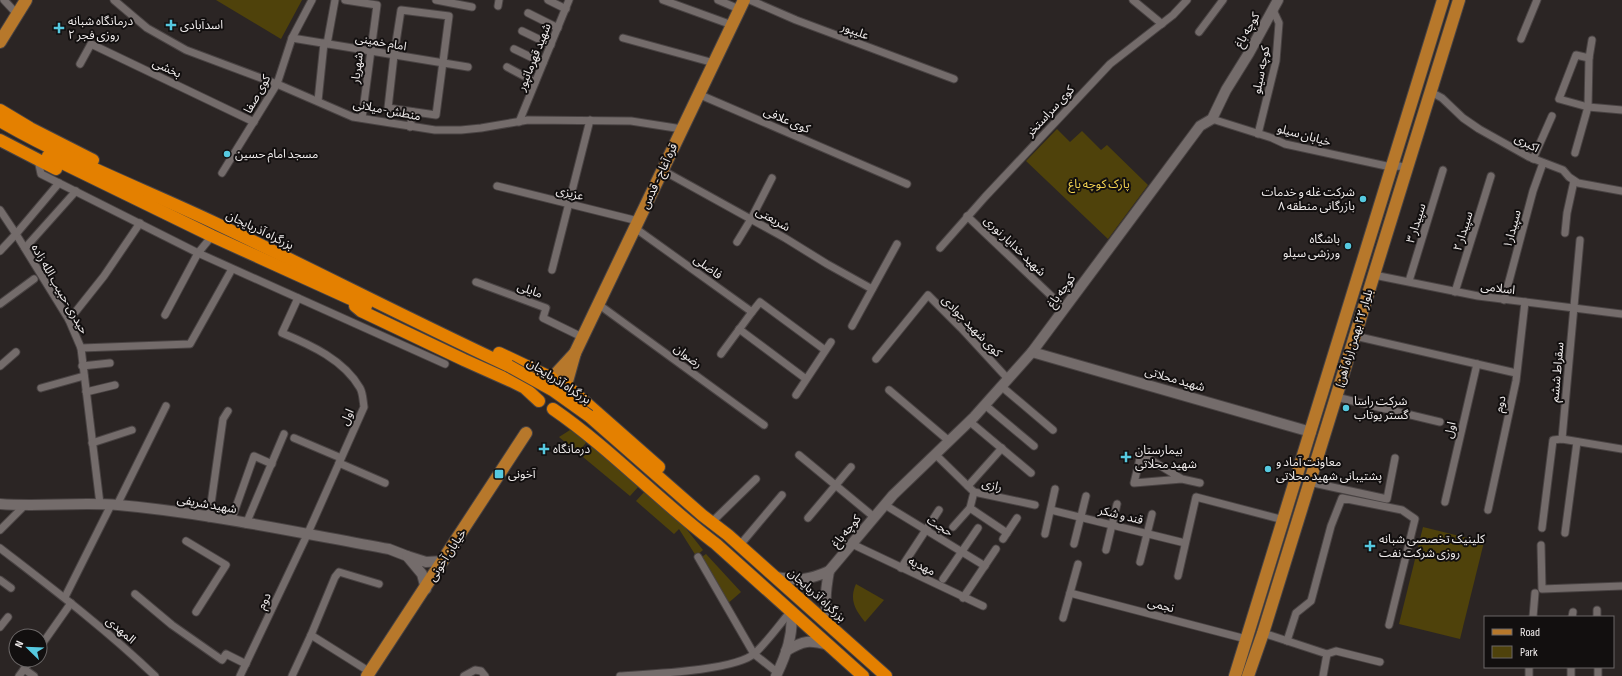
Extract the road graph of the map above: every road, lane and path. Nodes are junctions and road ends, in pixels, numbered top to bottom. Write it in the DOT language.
graph roads {
  1 [pos="4,0"];
  2 [pos="26,0"];
  3 [pos="114,0"];
  4 [pos="312,0"];
  5 [pos="335,0"];
  6 [pos="344,0"];
  7 [pos="436,0"];
  8 [pos="548,0"];
  9 [pos="569,0"];
  10 [pos="663,0"];
  11 [pos="718,0"];
  12 [pos="750,0"];
  13 [pos="1133,0"];
  14 [pos="1187,0"];
  15 [pos="1223,0"];
  16 [pos="1278,0"];
  17 [pos="1443,0"];
  18 [pos="1459,0"];
  19 [pos="1537,0"];
  20 [pos="742,5"];
  21 [pos="472,8"];
  22 [pos="566,9"];
  23 [pos="1274,10"];
  24 [pos="528,13"];
  25 [pos="17,14"];
  26 [pos="1162,24"];
  27 [pos="732,25"];
  28 [pos="558,28"];
  29 [pos="522,31"];
  30 [pos="1199,32"];
  31 [pos="292,38"];
  32 [pos="623,38"];
  33 [pos="1521,39"];
  34 [pos="1592,40"];
  35 [pos="0,42"];
  36 [pos="326,44"];
  37 [pos="551,44"];
  38 [pos="514,49"];
  39 [pos="370,51"];
  40 [pos="394,55"];
  41 [pos="1589,58"];
  42 [pos="543,63"];
  43 [pos="714,63"];
  44 [pos="80,64"];
  45 [pos="442,64"];
  46 [pos="468,67"];
  47 [pos="507,67"];
  48 [pos="954,79"];
  49 [pos="536,82"];
  50 [pos="277,84"];
  51 [pos="1431,92"];
  52 [pos="698,94"];
  53 [pos="318,101"];
  54 [pos="1588,107"];
  55 [pos="1622,110"];
  56 [pos="413,112"];
  57 [pos="0,115"];
  58 [pos="1552,116"];
  59 [pos="362,118"];
  60 [pos="1212,119"];
  61 [pos="590,120"];
  62 [pos="254,122"];
  63 [pos="518,122"];
  64 [pos="410,127"];
  65 [pos="682,129"];
  66 [pos="0,130"];
  67 [pos="1258,134"];
  68 [pos="0,140"];
  69 [pos="1575,153"];
  70 [pos="1533,159"];
  71 [pos="38,160"];
  72 [pos="1543,163"];
  73 [pos="1391,167"];
  74 [pos="1407,168"];
  75 [pos="662,170"];
  76 [pos="1443,170"];
  77 [pos="222,174"];
  78 [pos="1492,176"];
  79 [pos="772,178"];
  80 [pos="1574,181"];
  81 [pos="59,183"];
  82 [pos="907,184"];
  83 [pos="497,186"];
  84 [pos="76,191"];
  85 [pos="1622,191"];
  86 [pos="156,202"];
  87 [pos="569,204"];
  88 [pos="0,210"];
  89 [pos="968,216"];
  90 [pos="751,219"];
  91 [pos="140,223"];
  92 [pos="636,224"];
  93 [pos="1565,233"];
  94 [pos="16,234"];
  95 [pos="212,236"];
  96 [pos="1580,240"];
  97 [pos="737,242"];
  98 [pos="897,244"];
  99 [pos="25,248"];
  100 [pos="940,248"];
  101 [pos="0,251"];
  102 [pos="198,253"];
  103 [pos="232,269"];
  104 [pos="552,270"];
  105 [pos="1374,274"];
  106 [pos="34,279"];
  107 [pos="1410,281"];
  108 [pos="476,282"];
  109 [pos="872,289"];
  110 [pos="1455,292"];
  111 [pos="345,293"];
  112 [pos="298,298"];
  113 [pos="1504,300"];
  114 [pos="1525,302"];
  115 [pos="0,304"];
  116 [pos="598,304"];
  117 [pos="1574,307"];
  118 [pos="1064,308"];
  119 [pos="752,312"];
  120 [pos="1622,314"];
  121 [pos="165,315"];
  122 [pos="69,320"];
  123 [pos="852,326"];
  124 [pos="739,329"];
  125 [pos="1355,336"];
  126 [pos="582,338"];
  127 [pos="831,342"];
  128 [pos="81,348"];
  129 [pos="824,350"];
  130 [pos="16,352"];
  131 [pos="1032,352"];
  132 [pos="575,353"];
  133 [pos="721,354"];
  134 [pos="876,359"];
  135 [pos="521,362"];
  136 [pos="110,363"];
  137 [pos="445,364"];
  138 [pos="1477,364"];
  139 [pos="0,366"];
  140 [pos="82,366"];
  141 [pos="1516,372"];
  142 [pos="509,373"];
  143 [pos="84,376"];
  144 [pos="553,378"];
  145 [pos="806,379"];
  146 [pos="1005,383"];
  147 [pos="115,385"];
  148 [pos="567,385"];
  149 [pos="42,388"];
  150 [pos="889,390"];
  151 [pos="86,392"];
  152 [pos="796,395"];
  153 [pos="1336,397"];
  154 [pos="538,401"];
  155 [pos="985,405"];
  156 [pos="166,406"];
  157 [pos="553,409"];
  158 [pos="228,411"];
  159 [pos="586,418"];
  160 [pos="969,421"];
  161 [pos="1440,422"];
  162 [pos="764,425"];
  163 [pos="132,430"];
  164 [pos="1053,430"];
  165 [pos="1311,432"];
  166 [pos="526,433"];
  167 [pos="284,434"];
  168 [pos="294,438"];
  169 [pos="1562,439"];
  170 [pos="949,441"];
  171 [pos="1577,442"];
  172 [pos="92,443"];
  173 [pos="1034,446"];
  174 [pos="1002,448"];
  175 [pos="1622,449"];
  176 [pos="935,454"];
  177 [pos="799,455"];
  178 [pos="1395,458"];
  179 [pos="340,460"];
  180 [pos="272,464"];
  181 [pos="851,467"];
  182 [pos="1031,473"];
  183 [pos="756,479"];
  184 [pos="1182,479"];
  185 [pos="1310,482"];
  186 [pos="385,483"];
  187 [pos="1200,483"];
  188 [pos="836,485"];
  189 [pos="968,486"];
  190 [pos="1056,488"];
  191 [pos="974,492"];
  192 [pos="782,495"];
  193 [pos="1086,496"];
  194 [pos="1445,502"];
  195 [pos="0,504"];
  196 [pos="100,504"];
  197 [pos="1117,504"];
  198 [pos="114,505"];
  199 [pos="885,505"];
  200 [pos="24,506"];
  201 [pos="1035,506"];
  202 [pos="970,508"];
  203 [pos="939,510"];
  204 [pos="1051,510"];
  205 [pos="1488,510"];
  206 [pos="1152,514"];
  207 [pos="874,517"];
  208 [pos="1081,517"];
  209 [pos="209,518"];
  210 [pos="808,518"];
  211 [pos="1017,518"];
  212 [pos="715,519"];
  213 [pos="1284,520"];
  214 [pos="231,521"];
  215 [pos="246,524"];
  216 [pos="1112,525"];
  217 [pos="953,527"];
  218 [pos="978,528"];
  219 [pos="1542,528"];
  220 [pos="0,530"];
  221 [pos="926,530"];
  222 [pos="1147,533"];
  223 [pos="1565,533"];
  224 [pos="1045,534"];
  225 [pos="307,535"];
  226 [pos="728,535"];
  227 [pos="186,541"];
  228 [pos="1185,543"];
  229 [pos="852,544"];
  230 [pos="1074,544"];
  231 [pos="740,545"];
  232 [pos="1541,545"];
  233 [pos="0,548"];
  234 [pos="996,549"];
  235 [pos="1106,550"];
  236 [pos="962,552"];
  237 [pos="407,556"];
  238 [pos="698,557"];
  239 [pos="444,560"];
  240 [pos="1140,562"];
  241 [pos="1078,564"];
  242 [pos="984,566"];
  243 [pos="902,568"];
  244 [pos="829,571"];
  245 [pos="1178,576"];
  246 [pos="776,578"];
  247 [pos="943,579"];
  248 [pos="0,580"];
  249 [pos="379,584"];
  250 [pos="1622,586"];
  251 [pos="11,588"];
  252 [pos="426,589"];
  253 [pos="1070,593"];
  254 [pos="1535,593"];
  255 [pos="135,594"];
  256 [pos="65,598"];
  257 [pos="963,598"];
  258 [pos="71,603"];
  259 [pos="983,606"];
  260 [pos="791,611"];
  261 [pos="196,612"];
  262 [pos="1533,616"];
  263 [pos="8,617"];
  264 [pos="1064,618"];
  265 [pos="1389,625"];
  266 [pos="830,626"];
  267 [pos="0,627"];
  268 [pos="1263,633"];
  269 [pos="48,636"];
  270 [pos="311,636"];
  271 [pos="1246,639"];
  272 [pos="1287,641"];
  273 [pos="829,645"];
  274 [pos="786,651"];
  275 [pos="754,654"];
  276 [pos="1327,654"];
  277 [pos="1380,662"];
  278 [pos="246,664"];
  279 [pos="24,669"];
  280 [pos="704,672"];
  281 [pos="369,674"];
  282 [pos="777,674"];
  283 [pos="19,676"];
  284 [pos="34,676"];
  285 [pos="155,676"];
  286 [pos="240,676"];
  287 [pos="292,676"];
  288 [pos="464,676"];
  289 [pos="485,676"];
  290 [pos="620,676"];
  291 [pos="863,676"];
  292 [pos="886,676"];
  293 [pos="1235,676"];
  294 [pos="1248,676"];
  295 [pos="1323,676"];
  1 -- 25 [label="street"];
  2 -- 25 [label="main road"];
  3 -- 50 [label="street, منطش-میلانی"];
  4 -- 31 [label="street, کوی صفا"];
  5 -- 36 [label="street"];
  6 -- 39 [label="street, شهریار"];
  7 -- 21 [label="street"];
  8 -- 22 [label="street"];
  9 -- 22 [label="street, شهید قهرمانپور"];
  10 -- 27 [label="street"];
  11 -- 20 [label="street"];
  12 -- 48 [label="street, علیپور"];
  13 -- 26 [label="street"];
  14 -- 26 [label="street, کوی سراستخر"];
  15 -- 30 [label="street"];
  16 -- 23 [label="main road, کوچه باغ"];
  17 -- 73 [label="main road, بلوار ۲۲ بهمن (راه آهن)"];
  18 -- 51 [label="main road, بلوار ۲۲ بهمن (راه آهن)"];
  19 -- 33 [label="street"];
  20 -- 27 [label="main road, قره آغاج - قدس"];
  22 -- 28 [label="street, شهید قهرمانپور"];
  23 -- 60 [label="main road, کوچه باغ"];
  23 -- 67 [label="street, کوچه سیلو"];
  24 -- 28 [label="street"];
  25 -- 35 [label="main road"];
  26 -- 89 [label="street, کوی سراستخر"];
  27 -- 43 [label="main road, قره آغاج - قدس"];
  28 -- 37 [label="street, شهید قهرمانپور"];
  29 -- 37 [label="street"];
  31 -- 36 [label="street, امام خمینی"];
  31 -- 50 [label="street, کوی صفا"];
  32 -- 43 [label="street"];
  34 -- 41 [label="street"];
  36 -- 39 [label="street, امام خمینی"];
  36 -- 53 [label="street"];
  37 -- 42 [label="street, شهید قهرمانپور"];
  38 -- 42 [label="street"];
  39 -- 40 [label="street, امام خمینی"];
  39 -- 59 [label="street, شهریار"];
  40 -- 45 [label="street, امام خمینی"];
  40 -- 45 [label="street"];
  40 -- 56 [label="street"];
  41 -- 54 [label="street"];
  41 -- 54 [label="street"];
  42 -- 49 [label="street, شهید قهرمانپور"];
  43 -- 52 [label="main road, قره آغاج - قدس"];
  44 -- 62 [label="street, بخشی"];
  45 -- 46 [label="street, امام خمینی"];
  45 -- 56 [label="street"];
  47 -- 49 [label="street"];
  49 -- 63 [label="street, شهید قهرمانپور"];
  50 -- 53 [label="street, منطش-میلانی"];
  50 -- 62 [label="street, کوی صفا"];
  51 -- 70 [label="street, اکبری"];
  51 -- 74 [label="main road, بلوار ۲۲ بهمن (راه آهن)"];
  52 -- 65 [label="main road, قره آغاج - قدس"];
  52 -- 82 [label="street, کوی علافی"];
  53 -- 59 [label="street, منطش-میلانی"];
  54 -- 55 [label="street"];
  54 -- 69 [label="street"];
  56 -- 64 [label="street"];
  57 -- 86 [label="highway, بزرگراه آذربایجان"];
  58 -- 70 [label="street"];
  59 -- 64 [label="street, منطش-میلانی"];
  60 -- 67 [label="street, خیابان سیلو"];
  60 -- 118 [label="main road, کوچه باغ"];
  61 -- 63 [label="street, منطش-میلانی"];
  61 -- 65 [label="street, منطش-میلانی"];
  61 -- 87 [label="street"];
  62 -- 77 [label="street, کوی صفا"];
  63 -- 64 [label="street, منطش-میلانی"];
  65 -- 75 [label="main road, قره آغاج - قدس"];
  66 -- 86 [label="highway, بزرگراه آذربایجان"];
  67 -- 73 [label="street, خیابان سیلو"];
  68 -- 71 [label="highway, بزرگراه آذربایجان"];
  70 -- 72 [label="street, اکبری"];
  71 -- 81 [label="street"];
  71 -- 86 [label="highway, بزرگراه آذربایجان"];
  72 -- 80 [label="street, اکبری"];
  72 -- 113 [label="street, سپیدار۱"];
  73 -- 74 [label="street, خیابان سیلو"];
  73 -- 165 [label="main road, بلوار ۲۲ بهمن (راه آهن)"];
  74 -- 105 [label="main road, بلوار ۲۲ بهمن (راه آهن)"];
  75 -- 90 [label="street, شریعتی"];
  75 -- 92 [label="main road, قره آغاج - قدس"];
  76 -- 107 [label="street, سپیدار ۳"];
  78 -- 110 [label="street, سپیدار ۲"];
  79 -- 90 [label="street"];
  80 -- 85 [label="street, اکبری"];
  80 -- 93 [label="street"];
  81 -- 84 [label="street"];
  81 -- 94 [label="street"];
  83 -- 87 [label="street, عزیزی"];
  84 -- 91 [label="street"];
  84 -- 99 [label="street"];
  86 -- 95 [label="highway, بزرگراه آذربایجان"];
  86 -- 111 [label="highway, بزرگراه آذربایجان"];
  87 -- 92 [label="street, عزیزی"];
  87 -- 104 [label="street"];
  88 -- 94 [label="street, حیدری-حبیب الله زاده"];
  89 -- 100 [label="street, کوی سراستخر"];
  89 -- 118 [label="street, شهید خدایار نوری"];
  90 -- 97 [label="street"];
  90 -- 109 [label="street, شریعتی"];
  91 -- 102 [label="street"];
  91 -- 122 [label="street"];
  92 -- 116 [label="main road, قره آغاج - قدس"];
  92 -- 119 [label="street, فاضلی"];
  94 -- 99 [label="street, حیدری-حبیب الله زاده"];
  94 -- 101 [label="street"];
  95 -- 102 [label="street"];
  95 -- 111 [label="highway, بزرگراه آذربایجان"];
  96 -- 117 [label="street, سقراط ششم"];
  98 -- 109 [label="street"];
  99 -- 122 [label="street, حیدری-حبیب الله زاده"];
  102 -- 103 [label="street"];
  102 -- 121 [label="street"];
  103 -- 112 [label="street"];
  103 -- 128 [label="street"];
  105 -- 107 [label="street, اسلامی"];
  105 -- 125 [label="main road, بلوار ۲۲ بهمن (راه آهن)"];
  106 -- 115 [label="street"];
  107 -- 110 [label="street, اسلامی"];
  108 -- 126 [label="street, مایلی"];
  109 -- 123 [label="street"];
  110 -- 113 [label="street, اسلامی"];
  111 -- 135 [label="highway, بزرگراه آذربایجان"];
  111 -- 142 [label="highway, بزرگراه آذربایجان"];
  112 -- 137 [label="street"];
  112 -- 179 [label="street, اول"];
  113 -- 114 [label="street, اسلامی"];
  114 -- 117 [label="street, اسلامی"];
  114 -- 141 [label="street, دوم"];
  116 -- 126 [label="main road, قره آغاج - قدس"];
  116 -- 162 [label="street, رضوان"];
  117 -- 120 [label="street, اسلامی"];
  117 -- 169 [label="street, سقراط ششم"];
  118 -- 131 [label="main road, کوچه باغ"];
  119 -- 124 [label="street"];
  119 -- 129 [label="street"];
  122 -- 128 [label="street, حیدری-حبیب الله زاده"];
  124 -- 133 [label="street"];
  124 -- 145 [label="street"];
  125 -- 138 [label="street"];
  125 -- 153 [label="main road, بلوار ۲۲ بهمن (راه آهن)"];
  126 -- 132 [label="main road, قره آغاج - قدس"];
  127 -- 129 [label="street"];
  128 -- 140 [label="street, حیدری-حبیب الله زاده"];
  129 -- 145 [label="street"];
  130 -- 139 [label="street"];
  131 -- 146 [label="main road, کوچه باغ"];
  131 -- 165 [label="main road, شهید محلاتی"];
  132 -- 144 [label="main road"];
  132 -- 148 [label="main road"];
  134 -- 146 [label="street, کوی شهید جوادی"];
  135 -- 142 [label="highway"];
  135 -- 144 [label="highway, بزرگراه آذربایجان"];
  136 -- 140 [label="street"];
  138 -- 141 [label="street"];
  138 -- 194 [label="street, اول"];
  140 -- 143 [label="street, حیدری-حبیب الله زاده"];
  141 -- 205 [label="street, دوم"];
  142 -- 154 [label="highway, بزرگراه آذربایجان"];
  142 -- 159 [label="highway, بزرگراه آذربایجان"];
  143 -- 149 [label="street"];
  143 -- 151 [label="street, حیدری-حبیب الله زاده"];
  144 -- 148 [label="highway"];
  144 -- 154 [label="highway"];
  145 -- 152 [label="street"];
  146 -- 155 [label="main road, کوچه باغ"];
  146 -- 164 [label="street"];
  147 -- 151 [label="street"];
  148 -- 157 [label="highway"];
  148 -- 159 [label="highway, بزرگراه آذربایجان"];
  150 -- 170 [label="street"];
  151 -- 172 [label="street, حیدری-حبیب الله زاده"];
  153 -- 161 [label="street"];
  153 -- 185 [label="main road, بلوار ۲۲ بهمن (راه آهن)"];
  154 -- 157 [label="highway"];
  155 -- 160 [label="main road, کوچه باغ"];
  155 -- 173 [label="street"];
  156 -- 198 [label="street"];
  157 -- 159 [label="highway, بزرگراه آذربایجان"];
  158 -- 209 [label="street"];
  159 -- 212 [label="highway, بزرگراه آذربایجان"];
  159 -- 226 [label="highway, بزرگراه آذربایجان"];
  159 -- 260 [label="highway, بزرگراه آذربایجان"];
  160 -- 170 [label="main road, کوچه باغ"];
  160 -- 174 [label="street"];
  163 -- 172 [label="street"];
  165 -- 213 [label="main road, بلوار ۲۲ بهمن (راه آهن)"];
  166 -- 239 [label="main road, خیابان آخونی"];
  167 -- 180 [label="street"];
  168 -- 179 [label="street"];
  169 -- 171 [label="street"];
  169 -- 219 [label="street"];
  170 -- 176 [label="main road, کوچه باغ"];
  171 -- 175 [label="street"];
  171 -- 223 [label="street"];
  172 -- 196 [label="street, حیدری-حبیب الله زاده"];
  174 -- 182 [label="street"];
  174 -- 189 [label="street"];
  176 -- 189 [label="street, رازی"];
  176 -- 199 [label="main road, کوچه باغ"];
  177 -- 188 [label="street"];
  178 -- 185 [label="street"];
  179 -- 186 [label="street"];
  179 -- 225 [label="street, اول"];
  180 -- 214 [label="street"];
  180 -- 215 [label="street"];
  181 -- 188 [label="street"];
  183 -- 212 [label="street"];
  184 -- 184 [label="street"];
  184 -- 187 [label="street"];
  185 -- 268 [label="main road, بلوار ۲۲ بهمن (راه آهن)"];
  188 -- 207 [label="street"];
  188 -- 210 [label="street"];
  189 -- 191 [label="street, رازی"];
  190 -- 204 [label="street"];
  191 -- 201 [label="street, رازی"];
  191 -- 202 [label="street"];
  192 -- 231 [label="street"];
  193 -- 208 [label="street"];
  195 -- 200 [label="main road, شهید شریفی"];
  196 -- 198 [label="main road, شهید شریفی"];
  196 -- 200 [label="main road, شهید شریفی"];
  197 -- 216 [label="street"];
  198 -- 209 [label="main road, شهید شریفی"];
  198 -- 256 [label="street"];
  199 -- 207 [label="main road, کوچه باغ"];
  199 -- 221 [label="street, حجت"];
  200 -- 220 [label="street"];
  202 -- 211 [label="street"];
  202 -- 217 [label="street"];
  203 -- 221 [label="street"];
  204 -- 208 [label="street, قند و شکر"];
  204 -- 224 [label="street"];
  206 -- 222 [label="street"];
  207 -- 229 [label="main road, کوچه باغ"];
  208 -- 216 [label="street, قند و شکر"];
  208 -- 230 [label="street"];
  209 -- 214 [label="main road, شهید شریفی"];
  212 -- 226 [label="highway, بزرگراه آذربایجان"];
  213 -- 228 [label="street"];
  213 -- 271 [label="main road, بلوار ۲۲ بهمن (راه آهن)"];
  214 -- 215 [label="main road, شهید شریفی"];
  215 -- 225 [label="main road, شهید شریفی"];
  216 -- 222 [label="street, قند و شکر"];
  216 -- 235 [label="street"];
  218 -- 236 [label="street"];
  221 -- 236 [label="street, حجت"];
  221 -- 243 [label="street"];
  222 -- 228 [label="street, قند و شکر"];
  222 -- 240 [label="street"];
  225 -- 237 [label="main road, شهید شریفی"];
  225 -- 278 [label="street, دوم"];
  226 -- 231 [label="highway, بزرگراه آذربایجان"];
  227 -- 261 [label="street"];
  228 -- 245 [label="street"];
  229 -- 243 [label="street, مهدیه"];
  229 -- 244 [label="main road, کوچه باغ"];
  231 -- 246 [label="highway, بزرگراه آذربایجان"];
  232 -- 250 [label="street"];
  233 -- 256 [label="street, المهدی"];
  234 -- 242 [label="street"];
  236 -- 242 [label="street, حجت"];
  236 -- 247 [label="street"];
  237 -- 239 [label="main road, شهید شریفی"];
  237 -- 252 [label="main road"];
  238 -- 275 [label="street"];
  239 -- 252 [label="main road, خیابان آخونی"];
  241 -- 253 [label="street"];
  242 -- 257 [label="street"];
  243 -- 257 [label="street, مهدیه"];
  244 -- 246 [label="main road"];
  244 -- 266 [label="main road"];
  246 -- 266 [label="highway, بزرگراه آذربایجان"];
  248 -- 251 [label="street"];
  249 -- 270 [label="street"];
  252 -- 281 [label="main road, خیابان آخونی"];
  253 -- 264 [label="street"];
  253 -- 271 [label="street, نجمی"];
  254 -- 262 [label="street"];
  255 -- 278 [label="street"];
  256 -- 258 [label="street, المهدی"];
  257 -- 259 [label="street, مهدیه"];
  258 -- 269 [label="street"];
  258 -- 285 [label="street, المهدی"];
  260 -- 273 [label="highway, بزرگراه آذربایجان"];
  260 -- 274 [label="main road"];
  260 -- 275 [label="street"];
  263 -- 267 [label="street"];
  265 -- 272 [label="street"];
  266 -- 292 [label="highway, بزرگراه آذربایجان"];
  268 -- 272 [label="street"];
  268 -- 294 [label="main road, بلوار ۲۲ بهمن (راه آهن)"];
  270 -- 281 [label="street"];
  270 -- 287 [label="street"];
  271 -- 293 [label="main road, بلوار ۲۲ بهمن (راه آهن)"];
  272 -- 276 [label="street"];
  273 -- 274 [label="main road"];
  273 -- 291 [label="highway, بزرگراه آذربایجان"];
  274 -- 282 [label="main road"];
  275 -- 280 [label="street"];
  275 -- 282 [label="street"];
  276 -- 277 [label="street"];
  276 -- 295 [label="street"];
  278 -- 286 [label="street, دوم"];
  279 -- 283 [label="street"];
  279 -- 284 [label="street"];
  280 -- 290 [label="street"];
  288 -- 289 [label="street"];
}
